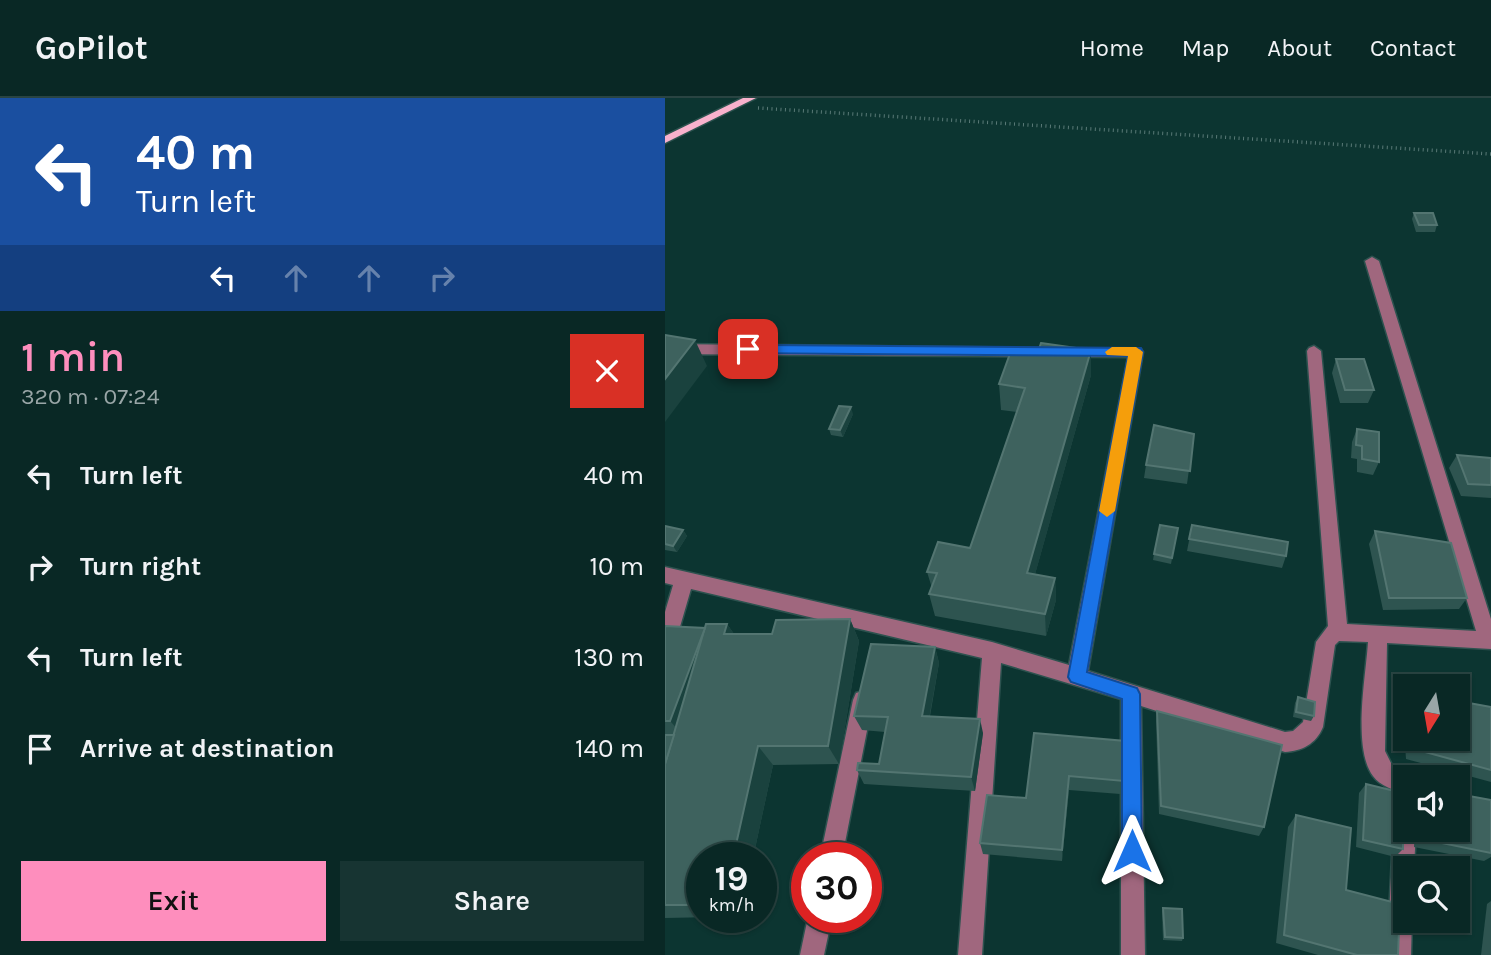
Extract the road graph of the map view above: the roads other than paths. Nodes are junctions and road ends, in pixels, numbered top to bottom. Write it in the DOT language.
graph roads {
  1 [pos="751,98"];
  2 [pos="665,141"];
  3 [pos="1372,261"];
  4 [pos="665,349"];
  5 [pos="1314,351"];
  6 [pos="675,578"];
  7 [pos="878,624"];
  8 [pos="1338,630"];
  9 [pos="1378,633"];
  10 [pos="1490,640"];
  11 [pos="665,644"];
  12 [pos="992,651"];
  13 [pos="873,652"];
  14 [pos="1077,677"];
  15 [pos="867,679"];
  16 [pos="1131,694"];
  17 [pos="1393,780"];
  18 [pos="834,842"];
  19 [pos="1404,842"];
  20 [pos="817,933"];
  21 [pos="812,955"];
  22 [pos="970,955"];
  23 [pos="1133,955"];
  24 [pos="1399,955"];
  1 -- 2 [label="main road"];
  3 -- 10 [label="street"];
  4 -- 14 [label="street"];
  5 -- 8 [label="street"];
  6 -- 7 [label="street"];
  6 -- 11 [label="street"];
  7 -- 12 [label="street"];
  7 -- 13 [label="street"];
  8 -- 9 [label="street"];
  8 -- 16 [label="street"];
  9 -- 10 [label="street"];
  9 -- 17 [label="street"];
  12 -- 14 [label="street"];
  12 -- 22 [label="street"];
  14 -- 16 [label="street"];
  15 -- 18 [label="street"];
  16 -- 23 [label="street"];
  19 -- 24 [label="street"];
  20 -- 21 [label="street"];
}
